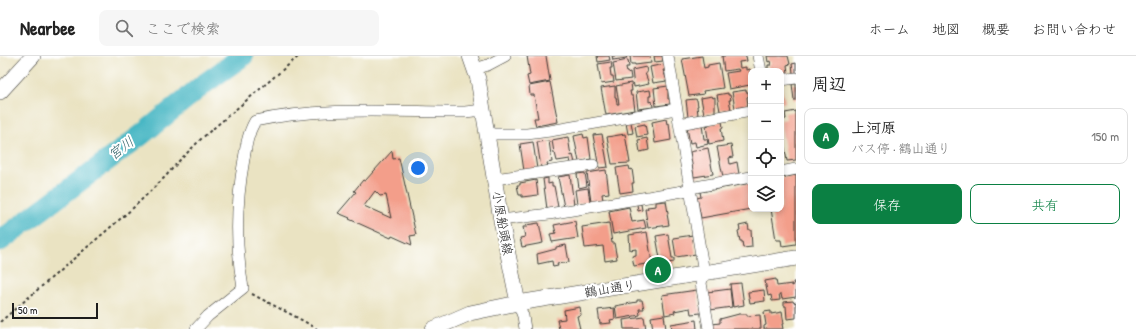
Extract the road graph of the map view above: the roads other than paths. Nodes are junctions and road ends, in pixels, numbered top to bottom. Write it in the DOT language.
graph roads {
  1 [pos="33,56"];
  2 [pos="505,56"];
  3 [pos="668,56"];
  4 [pos="758,56"];
  5 [pos="472,62"];
  6 [pos="760,68"];
  7 [pos="796,78"];
  8 [pos="784,80"];
  9 [pos="0,92"];
  10 [pos="676,109"];
  11 [pos="484,110"];
  12 [pos="748,112"];
  13 [pos="679,124"];
  14 [pos="488,134"];
  15 [pos="593,165"];
  16 [pos="796,169"];
  17 [pos="784,171"];
  18 [pos="748,178"];
  19 [pos="496,179"];
  20 [pos="690,188"];
  21 [pos="501,220"];
  22 [pos="796,258"];
  23 [pos="704,273"];
  24 [pos="518,303"];
  25 [pos="196,329"];
  26 [pos="433,329"];
  27 [pos="525,329"];
  28 [pos="709,329"];
  1 -- 9 [label="main road"];
  2 -- 5 [label="street"];
  3 -- 10 [label="street"];
  4 -- 6 [label="street"];
  5 -- 11 [label="main road, 小原船頭線"];
  7 -- 8 [label="street"];
  10 -- 13 [label="street"];
  10 -- 14 [label="street"];
  11 -- 14 [label="main road, 小原船頭線"];
  11 -- 25 [label="street"];
  12 -- 13 [label="street"];
  13 -- 20 [label="street"];
  14 -- 19 [label="main road, 小原船頭線"];
  15 -- 19 [label="street"];
  16 -- 17 [label="street"];
  18 -- 20 [label="street"];
  19 -- 21 [label="main road, 小原船頭線"];
  20 -- 21 [label="street"];
  20 -- 23 [label="street"];
  21 -- 24 [label="main road, 小原船頭線"];
  22 -- 23 [label="main road, 鶴山通り"];
  23 -- 24 [label="main road, 鶴山通り"];
  23 -- 28 [label="street"];
  24 -- 26 [label="main road"];
  24 -- 27 [label="street"];
}
